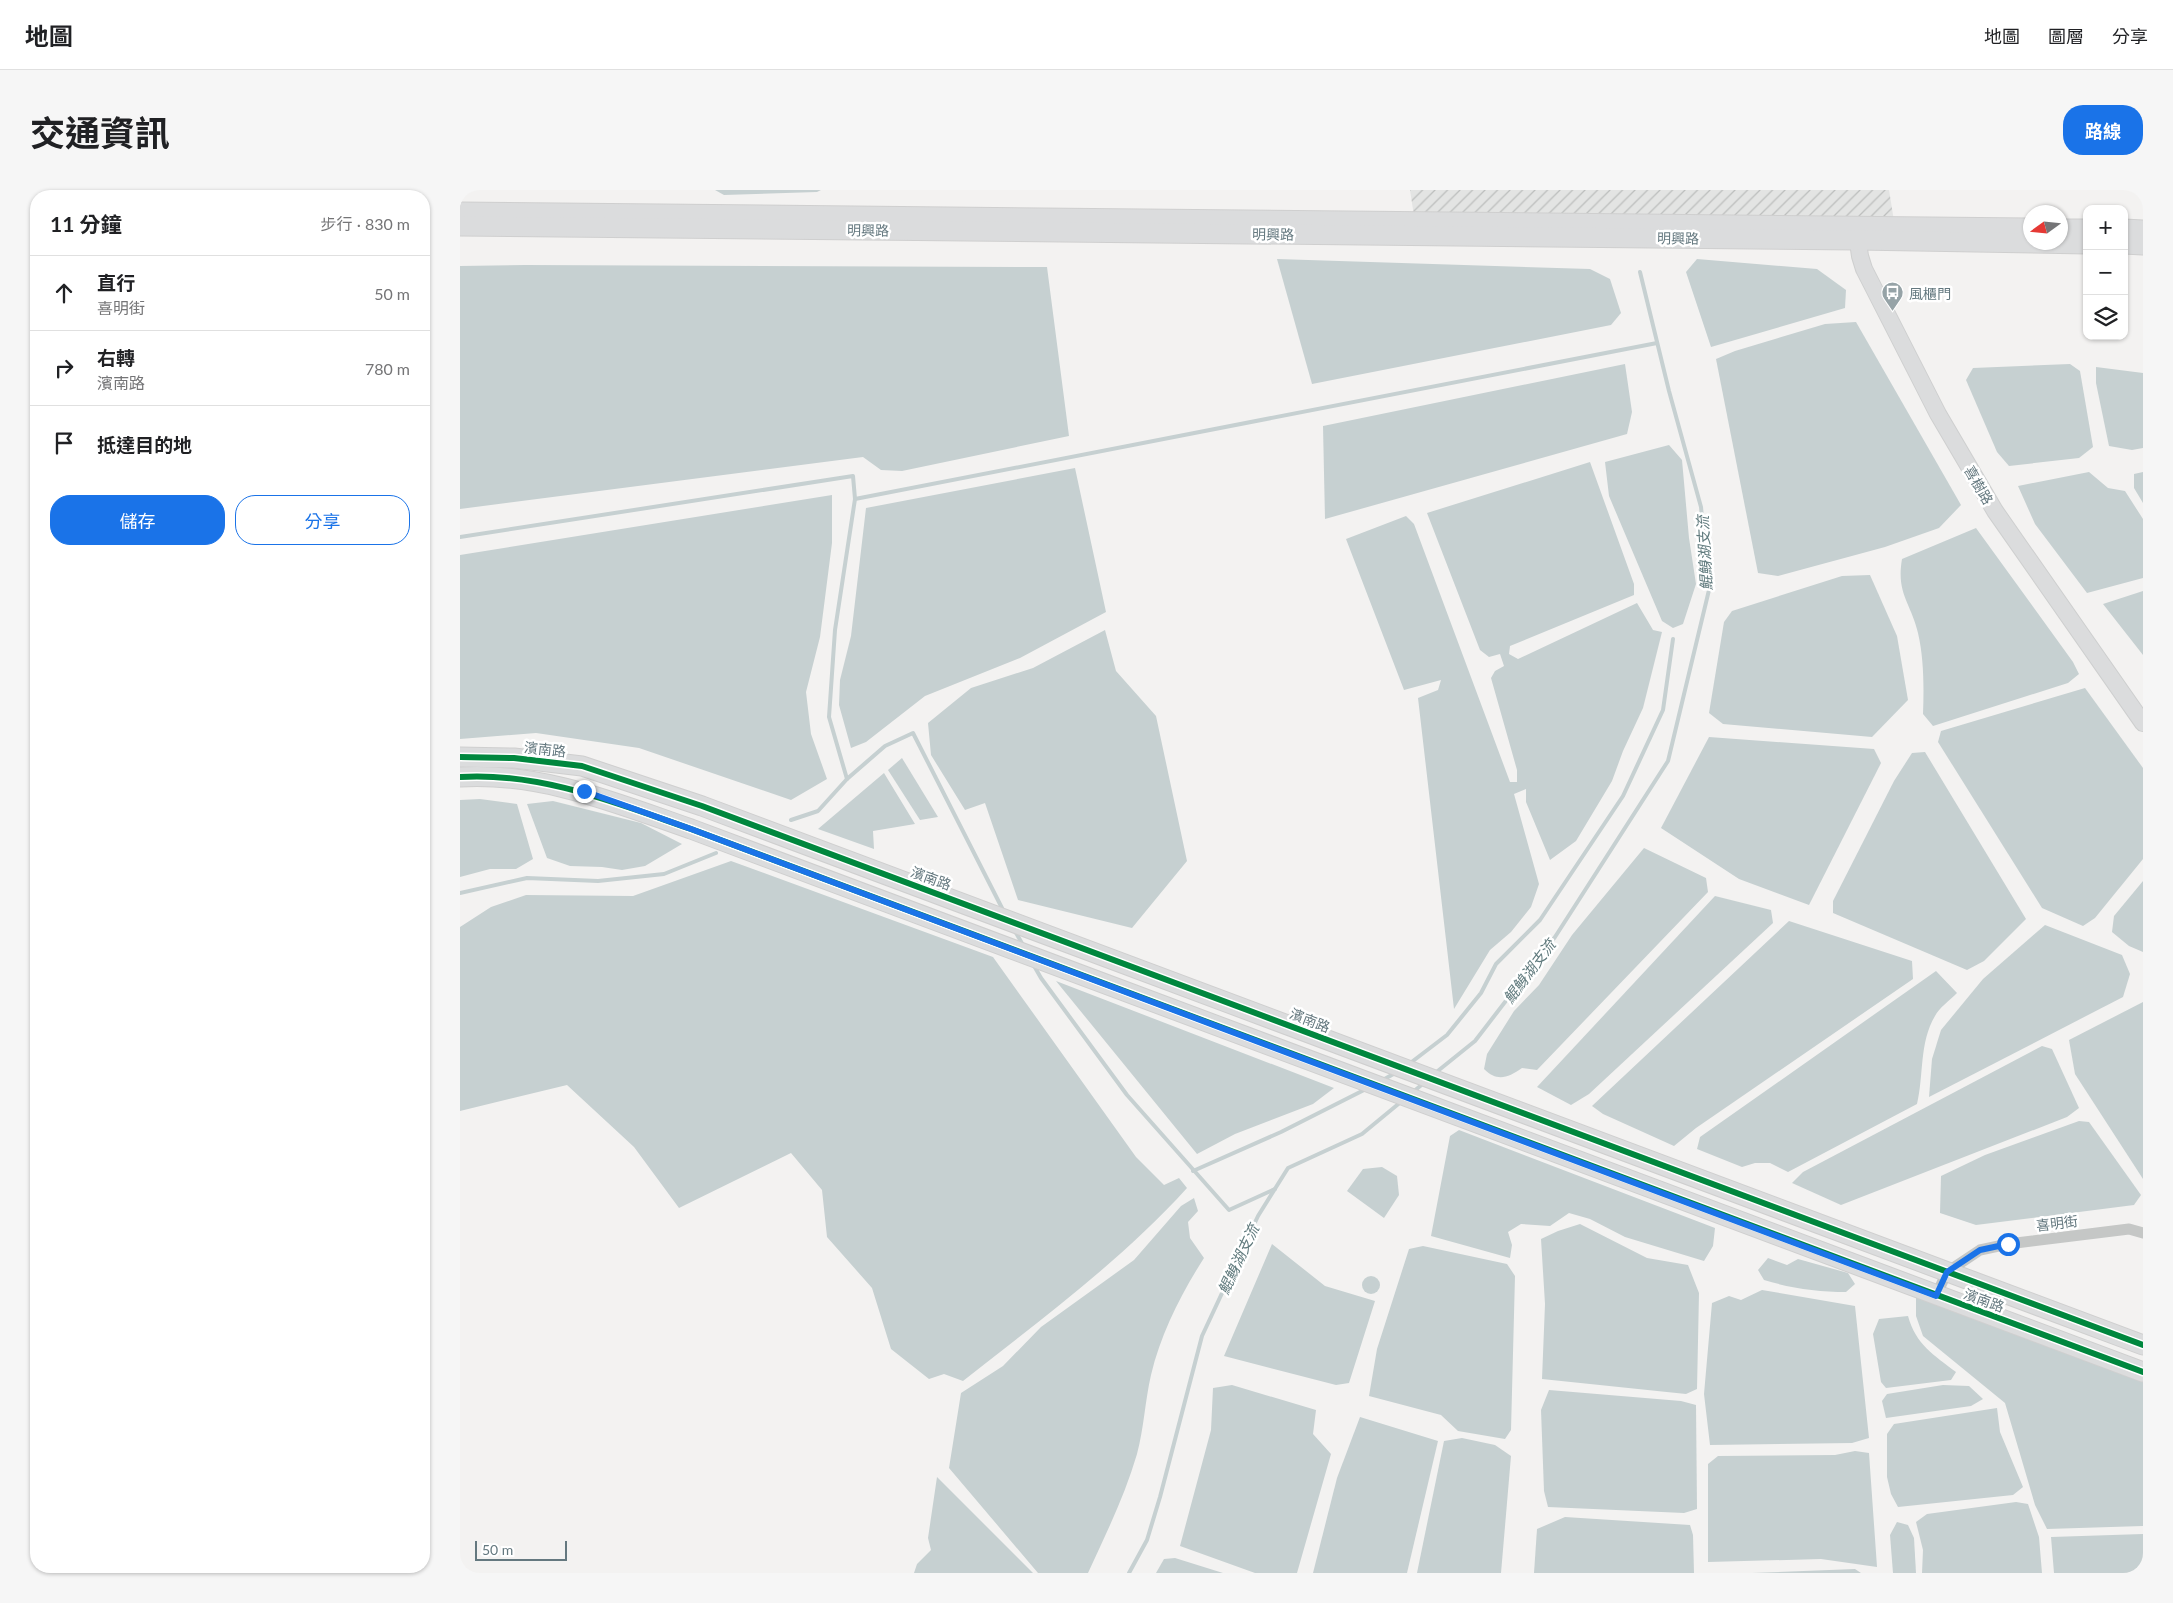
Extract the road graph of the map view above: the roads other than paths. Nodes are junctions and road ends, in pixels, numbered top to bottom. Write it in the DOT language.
graph roads {
  1 [pos="460,212"];
  2 [pos="460,226"];
  3 [pos="2023,228"];
  4 [pos="2068,229"];
  5 [pos="2083,229"];
  6 [pos="2128,230"];
  7 [pos="2143,230"];
  8 [pos="1857,233"];
  9 [pos="2083,244"];
  10 [pos="2128,244"];
  11 [pos="2143,245"];
  12 [pos="2143,723"];
  13 [pos="460,757"];
  14 [pos="460,777"];
  15 [pos="2143,1233"];
  16 [pos="1947,1272"];
  17 [pos="1936,1296"];
  18 [pos="2143,1345"];
  19 [pos="2143,1372"];
  1 -- 8 [label="main road, 明興路"];
  2 -- 8 [label="main road, 明興路"];
  3 -- 8 [label="main road, 明興路"];
  4 -- 5 [label="main road"];
  6 -- 7 [label="main road"];
  8 -- 9 [label="main road, 明興路"];
  8 -- 12 [label="street, 喜樹路"];
  10 -- 11 [label="main road"];
  13 -- 16 [label="main road, 濱南路"];
  14 -- 17 [label="main road, 濱南路"];
  15 -- 16 [label="street, 喜明街"];
  16 -- 17 [label="street"];
  16 -- 18 [label="main road, 濱南路"];
  17 -- 19 [label="main road, 濱南路"];
}
